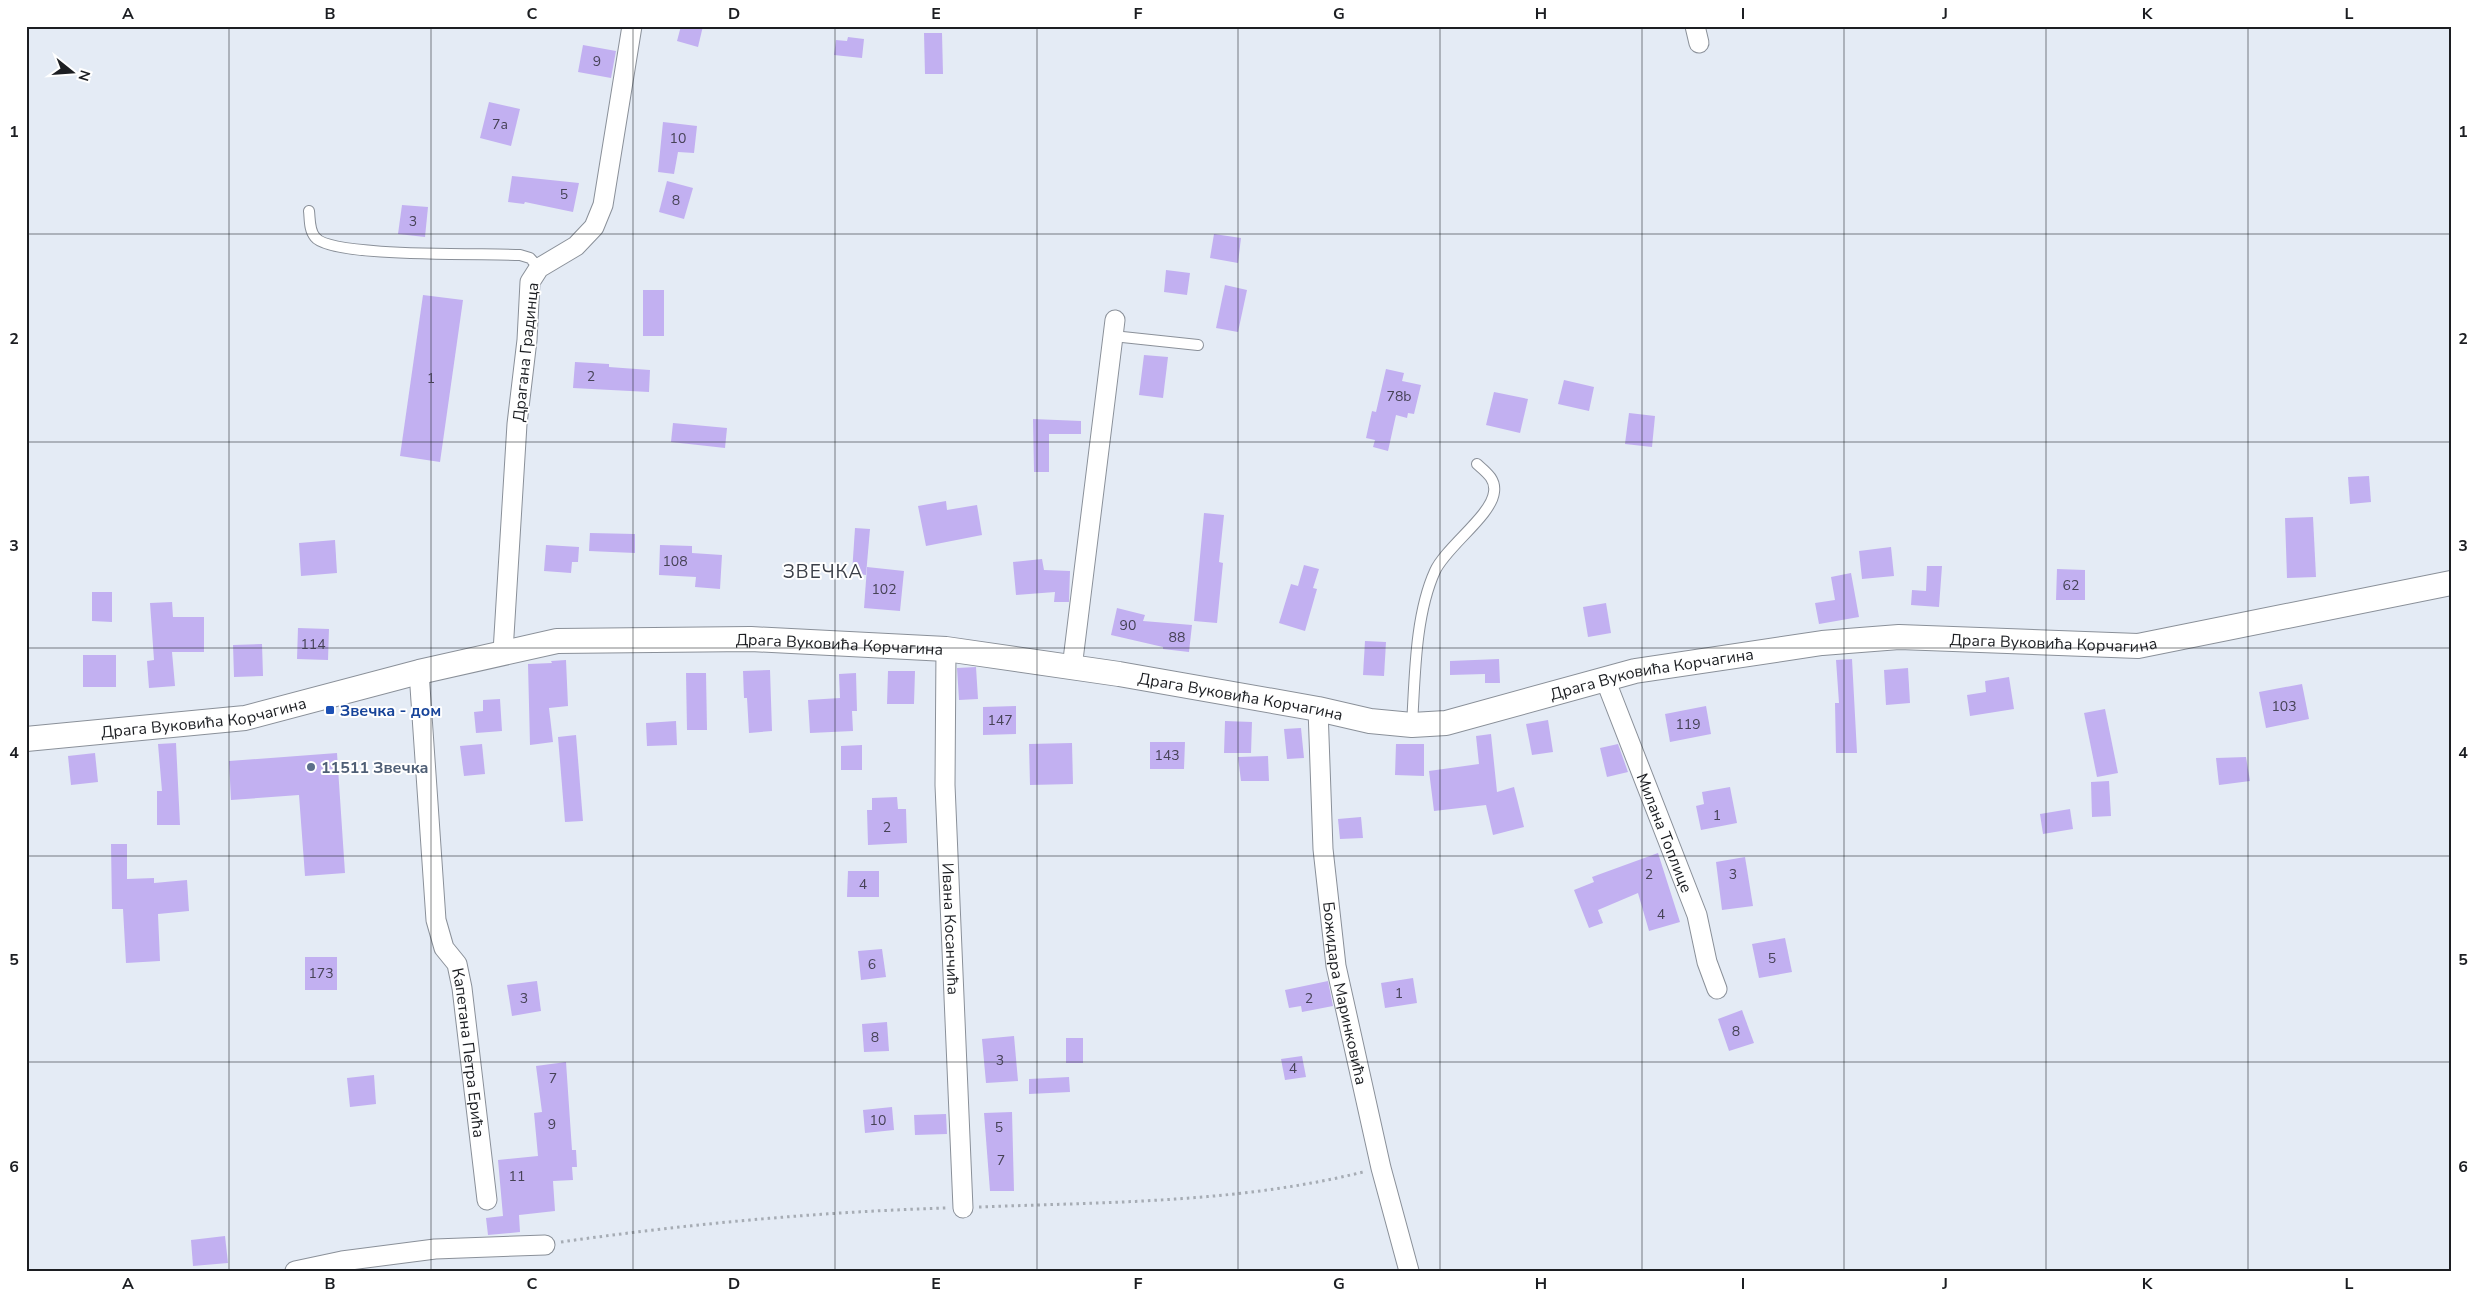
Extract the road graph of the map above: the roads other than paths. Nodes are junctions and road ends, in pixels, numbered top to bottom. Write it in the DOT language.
graph roads {
  1 [pos="632,26"];
  2 [pos="309,211"];
  3 [pos="539,268"];
  4 [pos="1114,328"];
  5 [pos="1198,345"];
  6 [pos="1477,464"];
  7 [pos="2451,584"];
  8 [pos="946,649"];
  9 [pos="502,652"];
  10 [pos="1072,668"];
  11 [pos="419,672"];
  12 [pos="1605,679"];
  13 [pos="1318,709"];
  14 [pos="1412,725"];
  15 [pos="26,739"];
  16 [pos="1717,989"];
  17 [pos="487,1200"];
  18 [pos="963,1208"];
  19 [pos="545,1245"];
  20 [pos="295,1271"];
  21 [pos="1409,1271"];
  1 -- 3 [label="street, Драгана Градинца"];
  2 -- 3 [label="lane"];
  3 -- 9 [label="street, Драгана Градинца"];
  4 -- 5 [label="lane"];
  4 -- 10 [label="street"];
  6 -- 14 [label="lane"];
  7 -- 12 [label="street, Драга Вуковића Корчагина"];
  8 -- 9 [label="street, Драга Вуковића Корчагина"];
  8 -- 10 [label="street, Драга Вуковића Корчагина"];
  8 -- 18 [label="street, Ивана Косанчића"];
  9 -- 11 [label="street, Драга Вуковића Корчагина"];
  10 -- 13 [label="street, Драга Вуковића Корчагина"];
  11 -- 15 [label="street, Драга Вуковића Корчагина"];
  11 -- 17 [label="street, Капетана Петра Ерића"];
  12 -- 14 [label="street, Драга Вуковића Корчагина"];
  12 -- 16 [label="street, Милана Топлице"];
  13 -- 14 [label="street, Драга Вуковића Корчагина"];
  13 -- 21 [label="street, Божидара Маринковића"];
  19 -- 20 [label="street"];
}
